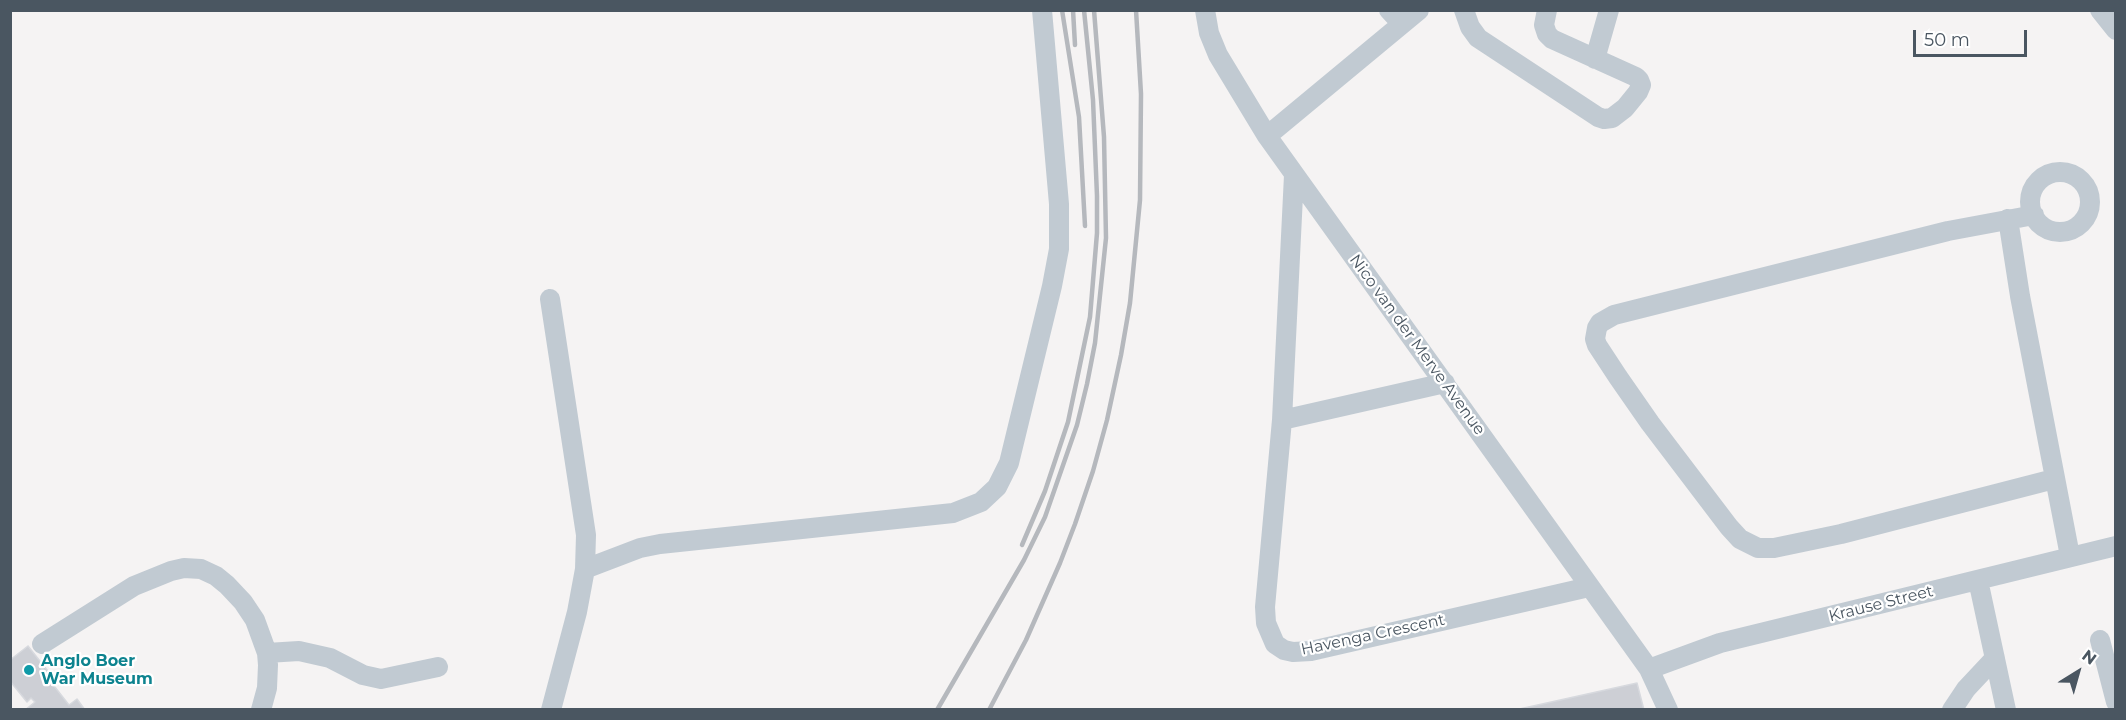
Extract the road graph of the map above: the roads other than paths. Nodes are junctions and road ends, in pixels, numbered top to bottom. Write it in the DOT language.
graph roads {
  1 [pos="1042,10"];
  2 [pos="1205,10"];
  3 [pos="1419,10"];
  4 [pos="1464,10"];
  5 [pos="1547,10"];
  6 [pos="1609,10"];
  7 [pos="2100,10"];
  8 [pos="1395,17"];
  9 [pos="2115,30"];
  10 [pos="1595,58"];
  11 [pos="1268,136"];
  12 [pos="1294,175"];
  13 [pos="2034,215"];
  14 [pos="2008,219"];
  15 [pos="550,299"];
  16 [pos="1445,383"];
  17 [pos="1282,420"];
  18 [pos="2055,479"];
  19 [pos="2115,546"];
  20 [pos="2070,556"];
  21 [pos="585,569"];
  22 [pos="1978,580"];
  23 [pos="1589,586"];
  24 [pos="2100,640"];
  25 [pos="42,644"];
  26 [pos="267,653"];
  27 [pos="1995,658"];
  28 [pos="438,667"];
  29 [pos="1649,669"];
  30 [pos="2115,702"];
  31 [pos="261,710"];
  32 [pos="550,710"];
  33 [pos="1668,710"];
  34 [pos="1952,710"];
  35 [pos="2006,710"];
  1 -- 21 [label="street"];
  2 -- 11 [label="street, Nico van der Merve Avenue"];
  3 -- 8 [label="street"];
  4 -- 10 [label="street"];
  5 -- 10 [label="street"];
  6 -- 10 [label="street"];
  7 -- 9 [label="street"];
  8 -- 11 [label="street"];
  11 -- 12 [label="street, Nico van der Merve Avenue"];
  12 -- 16 [label="street, Nico van der Merve Avenue"];
  12 -- 17 [label="street, Havenga Crescent"];
  13 -- 14 [label="street"];
  14 -- 18 [label="street"];
  14 -- 18 [label="street"];
  15 -- 21 [label="street"];
  16 -- 17 [label="street"];
  16 -- 23 [label="street, Nico van der Merve Avenue"];
  17 -- 23 [label="street, Havenga Crescent"];
  18 -- 20 [label="street"];
  19 -- 20 [label="street, Krause Street"];
  20 -- 22 [label="street, Krause Street"];
  21 -- 32 [label="street"];
  22 -- 27 [label="street"];
  22 -- 29 [label="street, Krause Street"];
  23 -- 29 [label="street, Nico van der Merve Avenue"];
  24 -- 30 [label="street"];
  25 -- 26 [label="street"];
  26 -- 28 [label="street"];
  26 -- 31 [label="street"];
  27 -- 34 [label="street"];
  27 -- 35 [label="street"];
  29 -- 33 [label="street, Nico van der Merve Avenue"];
}
